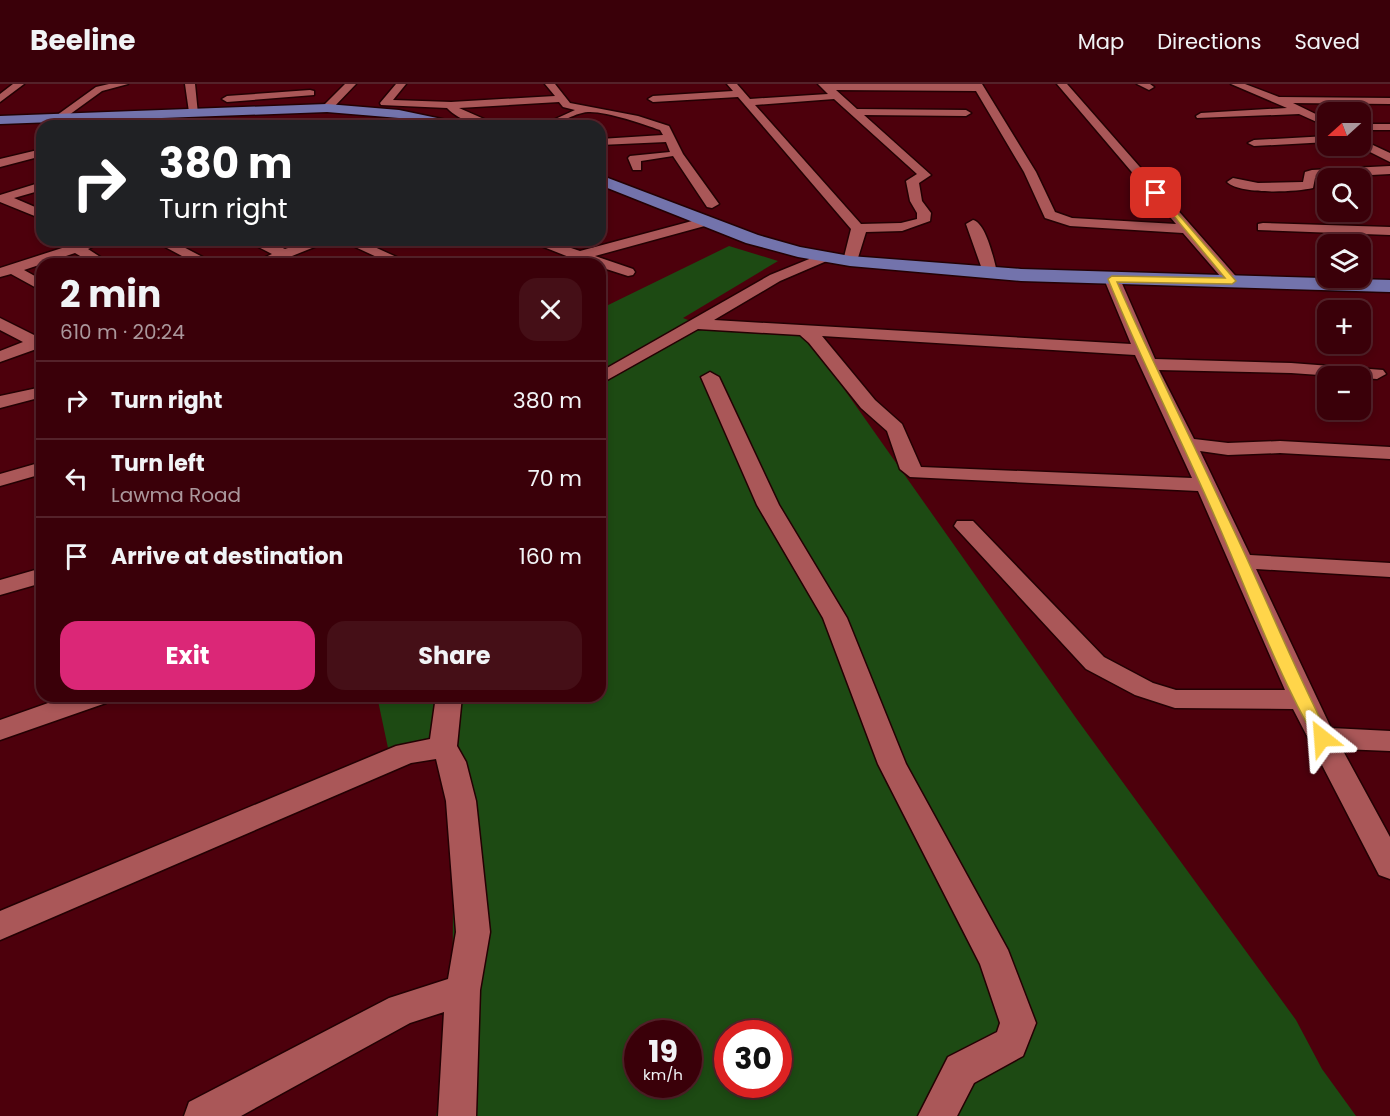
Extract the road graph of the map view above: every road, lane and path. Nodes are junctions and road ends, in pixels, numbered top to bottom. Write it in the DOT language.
graph roads {
  1 [pos="19,84"];
  2 [pos="123,84"];
  3 [pos="191,84"];
  4 [pos="351,84"];
  5 [pos="401,84"];
  6 [pos="732,84"];
  7 [pos="1062,84"];
  8 [pos="1236,84"];
  9 [pos="826,86"];
  10 [pos="978,86"];
  11 [pos="235,87"];
  12 [pos="549,87"];
  13 [pos="525,89"];
  14 [pos="513,90"];
  15 [pos="310,93"];
  16 [pos="393,93"];
  17 [pos="428,93"];
  18 [pos="837,96"];
  19 [pos="745,98"];
  20 [pos="0,99"];
  21 [pos="560,99"];
  22 [pos="653,99"];
  23 [pos="1278,100"];
  24 [pos="1390,101"];
  25 [pos="451,105"];
  26 [pos="327,108"];
  27 [pos="586,110"];
  28 [pos="1301,111"];
  29 [pos="194,112"];
  30 [pos="854,112"];
  31 [pos="966,113"];
  32 [pos="1202,117"];
  33 [pos="58,118"];
  34 [pos="1317,119"];
  35 [pos="0,120"];
  36 [pos="82,120"];
  37 [pos="105,120"];
  38 [pos="428,120"];
  39 [pos="477,120"];
  40 [pos="560,120"];
  41 [pos="1371,127"];
  42 [pos="1390,127"];
  43 [pos="670,138"];
  44 [pos="1317,140"];
  45 [pos="606,142"];
  46 [pos="1254,143"];
  47 [pos="1371,148"];
  48 [pos="36,151"];
  49 [pos="0,152"];
  50 [pos="36,152"];
  51 [pos="677,154"];
  52 [pos="1390,158"];
  53 [pos="0,163"];
  54 [pos="637,167"];
  55 [pos="1390,170"];
  56 [pos="606,182"];
  57 [pos="1233,182"];
  58 [pos="36,188"];
  59 [pos="36,212"];
  60 [pos="710,213"];
  61 [pos="973,224"];
  62 [pos="1263,227"];
  63 [pos="857,228"];
  64 [pos="1186,229"];
  65 [pos="1390,231"];
  66 [pos="83,246"];
  67 [pos="172,246"];
  68 [pos="266,246"];
  69 [pos="307,246"];
  70 [pos="362,246"];
  71 [pos="550,246"];
  72 [pos="77,248"];
  73 [pos="284,254"];
  74 [pos="579,256"];
  75 [pos="824,257"];
  76 [pos="46,258"];
  77 [pos="94,258"];
  78 [pos="197,258"];
  79 [pos="274,258"];
  80 [pos="390,258"];
  81 [pos="585,258"];
  82 [pos="36,261"];
  83 [pos="850,261"];
  84 [pos="606,265"];
  85 [pos="6,271"];
  86 [pos="990,272"];
  87 [pos="628,273"];
  88 [pos="1112,279"];
  89 [pos="1232,281"];
  90 [pos="36,284"];
  91 [pos="1390,286"];
  92 [pos="0,323"];
  93 [pos="696,324"];
  94 [pos="805,331"];
  95 [pos="36,341"];
  96 [pos="36,343"];
  97 [pos="0,357"];
  98 [pos="1145,357"];
  99 [pos="1377,374"];
  100 [pos="606,376"];
  101 [pos="710,377"];
  102 [pos="36,393"];
  103 [pos="0,402"];
  104 [pos="1187,444"];
  105 [pos="1390,453"];
  106 [pos="36,470"];
  107 [pos="0,480"];
  108 [pos="1207,485"];
  109 [pos="965,526"];
  110 [pos="1240,561"];
  111 [pos="1390,570"];
  112 [pos="36,577"];
  113 [pos="0,588"];
  114 [pos="1302,700"];
  115 [pos="80,702"];
  116 [pos="448,702"];
  117 [pos="0,730"];
  118 [pos="1322,738"];
  119 [pos="1390,741"];
  120 [pos="443,747"];
  121 [pos="1390,866"];
  122 [pos="0,926"];
  123 [pos="463,990"];
  124 [pos="204,1116"];
  125 [pos="458,1116"];
  126 [pos="938,1116"];
  1 -- 20 [label="street"];
  2 -- 33 [label="street"];
  3 -- 29 [label="street"];
  4 -- 26 [label="street"];
  5 -- 16 [label="street"];
  6 -- 19 [label="street"];
  7 -- 64 [label="street"];
  8 -- 23 [label="street"];
  9 -- 10 [label="street"];
  9 -- 18 [label="street"];
  10 -- 64 [label="street"];
  11 -- 15 [label="street"];
  12 -- 21 [label="street"];
  13 -- 14 [label="street"];
  16 -- 17 [label="street"];
  16 -- 25 [label="street"];
  18 -- 19 [label="street"];
  18 -- 30 [label="street"];
  19 -- 22 [label="street"];
  19 -- 63 [label="street"];
  21 -- 25 [label="street"];
  21 -- 27 [label="street"];
  23 -- 24 [label="street"];
  23 -- 28 [label="street"];
  25 -- 39 [label="street"];
  26 -- 29 [label="main road"];
  26 -- 38 [label="main road"];
  27 -- 40 [label="street"];
  27 -- 43 [label="street"];
  28 -- 32 [label="street"];
  28 -- 34 [label="street"];
  29 -- 37 [label="main road"];
  30 -- 31 [label="street"];
  30 -- 63 [label="street"];
  33 -- 35 [label="main road"];
  33 -- 36 [label="main road"];
  41 -- 42 [label="street"];
  43 -- 45 [label="street"];
  43 -- 51 [label="street"];
  44 -- 46 [label="street"];
  47 -- 52 [label="street"];
  48 -- 49 [label="street"];
  50 -- 53 [label="street"];
  51 -- 54 [label="street"];
  51 -- 60 [label="street"];
  55 -- 57 [label="street"];
  56 -- 60 [label="main road"];
  58 -- 59 [label="street"];
  60 -- 74 [label="street"];
  60 -- 75 [label="main road"];
  61 -- 86 [label="street"];
  62 -- 65 [label="street"];
  63 -- 83 [label="street"];
  64 -- 89 [label="street"];
  66 -- 72 [label="street"];
  67 -- 78 [label="street"];
  68 -- 73 [label="street"];
  69 -- 73 [label="street"];
  70 -- 80 [label="street"];
  71 -- 74 [label="street"];
  72 -- 76 [label="street"];
  72 -- 77 [label="street"];
  73 -- 79 [label="street"];
  74 -- 81 [label="street"];
  75 -- 83 [label="main road"];
  75 -- 93 [label="street"];
  82 -- 85 [label="street"];
  83 -- 86 [label="main road"];
  84 -- 87 [label="street"];
  85 -- 90 [label="street"];
  86 -- 88 [label="main road"];
  88 -- 89 [label="main road"];
  88 -- 98 [label="street"];
  89 -- 91 [label="main road"];
  92 -- 95 [label="street"];
  93 -- 94 [label="street"];
  93 -- 100 [label="street"];
  94 -- 98 [label="street"];
  94 -- 108 [label="street"];
  96 -- 97 [label="street"];
  98 -- 99 [label="street"];
  98 -- 104 [label="street"];
  101 -- 126 [label="street"];
  102 -- 103 [label="street"];
  104 -- 105 [label="street"];
  104 -- 108 [label="street"];
  106 -- 107 [label="street"];
  108 -- 110 [label="street"];
  109 -- 114 [label="street"];
  110 -- 111 [label="street"];
  110 -- 114 [label="street"];
  112 -- 113 [label="street"];
  114 -- 118 [label="street"];
  115 -- 117 [label="street"];
  116 -- 120 [label="street"];
  118 -- 119 [label="street"];
  118 -- 121 [label="street"];
  120 -- 122 [label="street"];
  120 -- 123 [label="street"];
  123 -- 124 [label="street"];
  123 -- 125 [label="street"];
}
